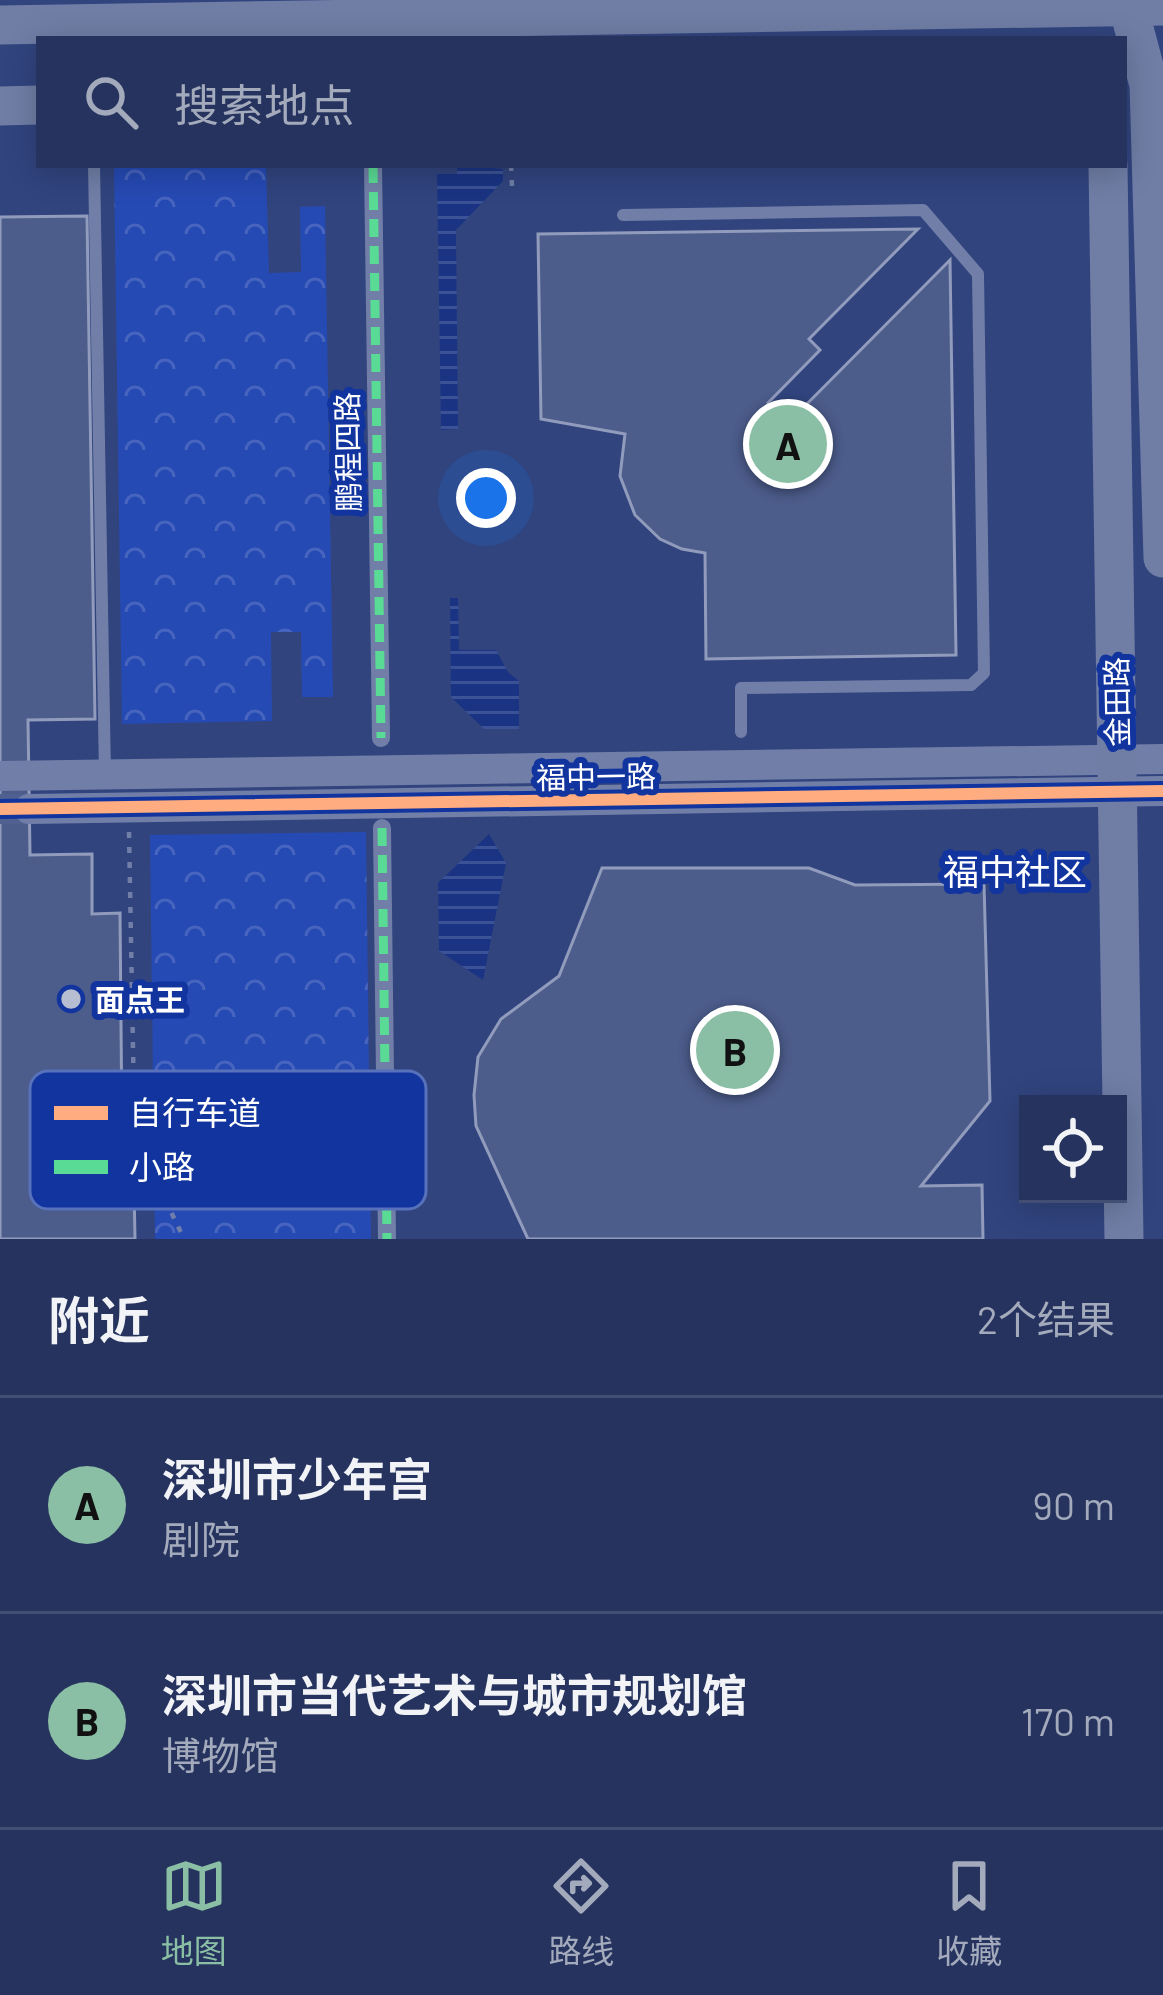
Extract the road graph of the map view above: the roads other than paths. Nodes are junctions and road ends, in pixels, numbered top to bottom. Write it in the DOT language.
graph roads {
  1 [pos="1137,17"];
  2 [pos="0,25"];
  3 [pos="1145,85"];
  4 [pos="36,105"];
  5 [pos="0,106"];
  6 [pos="94,168"];
  7 [pos="373,168"];
  8 [pos="1079,168"];
  9 [pos="1108,168"];
  10 [pos="1160,211"];
  11 [pos="623,215"];
  12 [pos="1110,248"];
  13 [pos="1163,558"];
  14 [pos="741,732"];
  15 [pos="381,738"];
  16 [pos="1163,759"];
  17 [pos="105,774"];
  18 [pos="1118,775"];
  19 [pos="0,776"];
  20 [pos="1163,791"];
  21 [pos="29,809"];
  22 [pos="382,828"];
  23 [pos="385,1071"];
  24 [pos="387,1209"];
  25 [pos="387,1239"];
  26 [pos="1124,1239"];
  1 -- 2 [label="main road"];
  1 -- 3 [label="main road"];
  3 -- 10 [label="main road"];
  4 -- 5 [label="main road"];
  6 -- 17 [label="lane"];
  7 -- 15 [label="street, 鹏程四路"];
  8 -- 12 [label="main road"];
  9 -- 12 [label="main road, 金田路"];
  10 -- 13 [label="main road"];
  11 -- 14 [label="lane"];
  12 -- 18 [label="main road, 金田路"];
  16 -- 18 [label="street, 福中一路"];
  17 -- 18 [label="street, 福中一路"];
  17 -- 19 [label="street, 福中一路"];
  18 -- 20 [label="street, 福中一路"];
  18 -- 21 [label="street, 福中一路"];
  18 -- 26 [label="main road, 金田路"];
  22 -- 23 [label="street"];
  24 -- 25 [label="street"];
}
